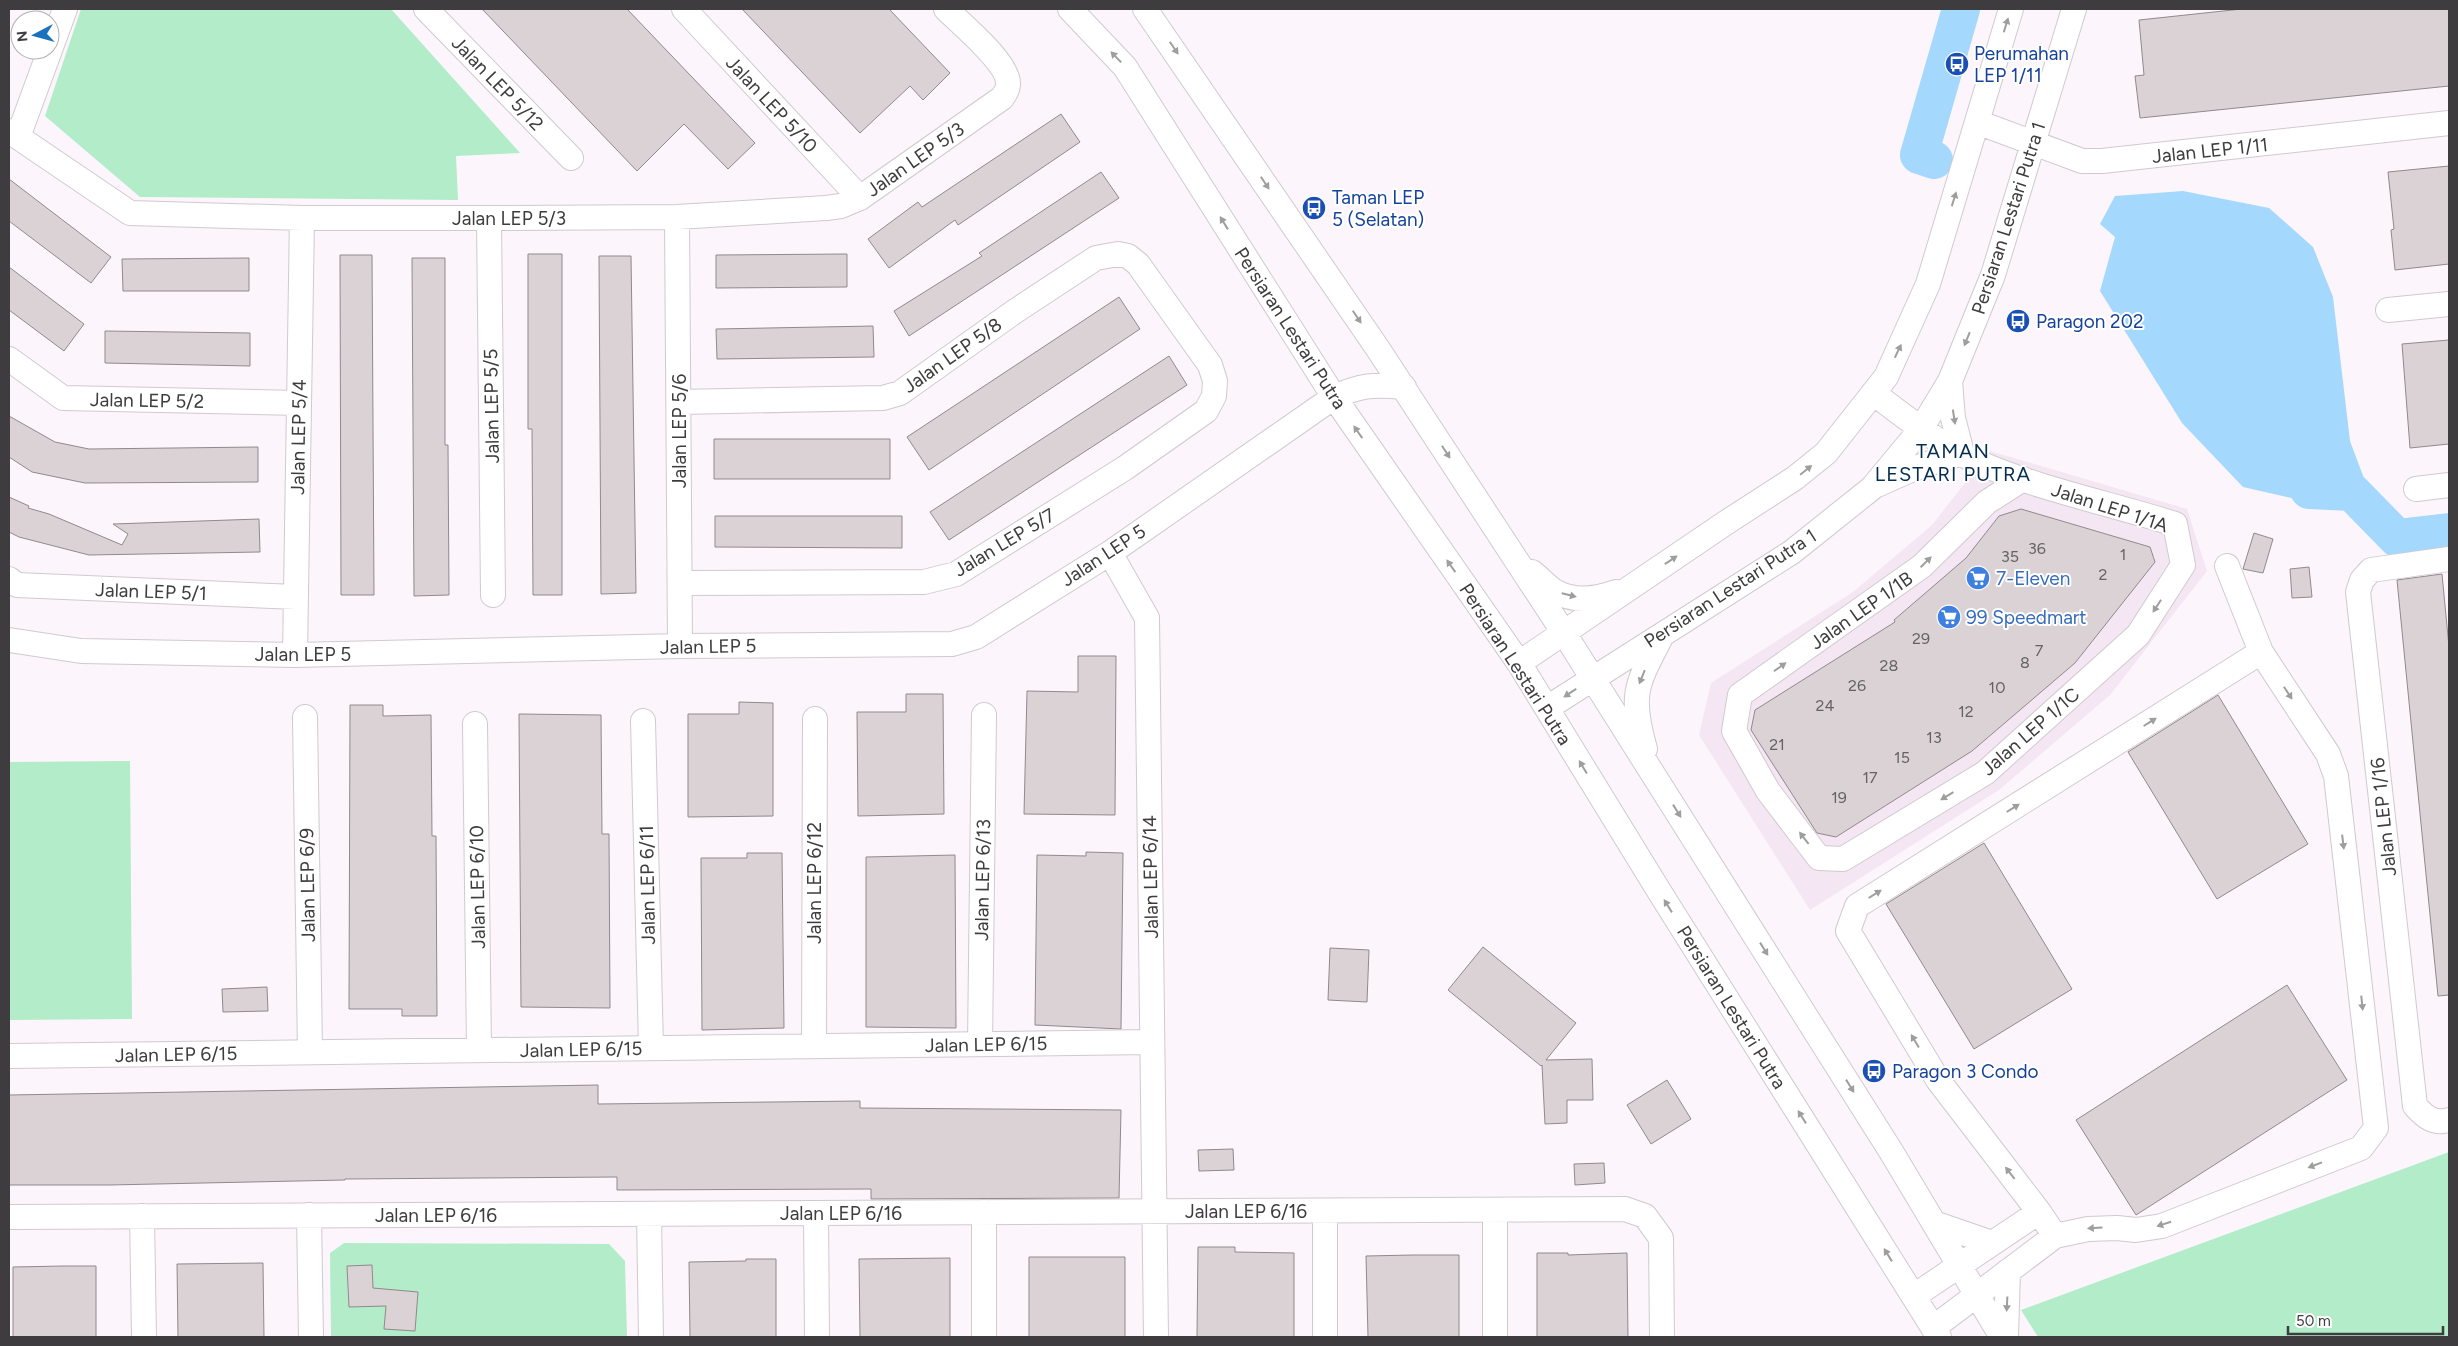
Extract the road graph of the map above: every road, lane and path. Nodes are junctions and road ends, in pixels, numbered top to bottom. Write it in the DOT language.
graph roads {
  1 [pos="65,9"];
  2 [pos="426,9"];
  3 [pos="684,9"];
  4 [pos="946,9"];
  5 [pos="1070,9"];
  6 [pos="1145,9"];
  7 [pos="2011,9"];
  8 [pos="2074,9"];
  9 [pos="1977,122"];
  10 [pos="2449,123"];
  11 [pos="14,134"];
  12 [pos="2032,144"];
  13 [pos="570,158"];
  14 [pos="860,198"];
  15 [pos="677,217"];
  16 [pos="302,218"];
  17 [pos="489,218"];
  18 [pos="2449,304"];
  19 [pos="2388,310"];
  20 [pos="9,359"];
  21 [pos="1215,381"];
  22 [pos="1950,381"];
  23 [pos="1404,387"];
  24 [pos="1873,393"];
  25 [pos="1334,397"];
  26 [pos="678,402"];
  27 [pos="299,403"];
  28 [pos="1921,429"];
  29 [pos="1971,458"];
  30 [pos="2023,479"];
  31 [pos="2449,485"];
  32 [pos="1872,488"];
  33 [pos="2416,489"];
  34 [pos="1973,515"];
  35 [pos="1110,552"];
  36 [pos="1515,558"];
  37 [pos="2449,559"];
  38 [pos="2183,565"];
  39 [pos="2226,566"];
  40 [pos="9,579"];
  41 [pos="680,583"];
  42 [pos="1631,587"];
  43 [pos="493,595"];
  44 [pos="296,597"];
  45 [pos="1564,633"];
  46 [pos="1663,633"];
  47 [pos="9,640"];
  48 [pos="680,646"];
  49 [pos="2261,652"];
  50 [pos="295,656"];
  51 [pos="1519,663"];
  52 [pos="1592,678"];
  53 [pos="1547,708"];
  54 [pos="984,715"];
  55 [pos="305,717"];
  56 [pos="815,719"];
  57 [pos="643,721"];
  58 [pos="475,724"];
  59 [pos="1651,770"];
  60 [pos="1843,859"];
  61 [pos="1152,1042"];
  62 [pos="980,1044"];
  63 [pos="814,1046"];
  64 [pos="651,1048"];
  65 [pos="479,1050"];
  66 [pos="310,1052"];
  67 [pos="9,1056"];
  68 [pos="2449,1120"];
  69 [pos="1495,1210"];
  70 [pos="1154,1211"];
  71 [pos="1325,1211"];
  72 [pos="984,1212"];
  73 [pos="2039,1212"];
  74 [pos="816,1213"];
  75 [pos="649,1214"];
  76 [pos="310,1215"];
  77 [pos="142,1216"];
  78 [pos="9,1217"];
  79 [pos="1934,1222"];
  80 [pos="2055,1236"];
  81 [pos="1992,1243"];
  82 [pos="1960,1265"];
  83 [pos="2008,1271"];
  84 [pos="1978,1295"];
  85 [pos="1914,1296"];
  86 [pos="1936,1333"];
  87 [pos="144,1337"];
  88 [pos="311,1337"];
  89 [pos="650,1337"];
  90 [pos="818,1337"];
  91 [pos="984,1337"];
  92 [pos="1156,1337"];
  93 [pos="1325,1337"];
  94 [pos="1495,1337"];
  95 [pos="1662,1337"];
  96 [pos="2004,1337"];
  1 -- 11 [label="street"];
  2 -- 13 [label="street, Jalan LEP 5/12"];
  3 -- 14 [label="street, Jalan LEP 5/10"];
  4 -- 14 [label="street, Jalan LEP 5/3"];
  25 -- 5 [label="street, Persiaran Lestari Putra, one-way"];
  6 -- 23 [label="street, one-way"];
  9 -- 7 [label="street, one-way"];
  8 -- 12 [label="street, Persiaran Lestari Putra 1"];
  9 -- 12 [label="street, Jalan LEP 1/11"];
  24 -- 9 [label="street, one-way"];
  10 -- 12 [label="street, Jalan LEP 1/11"];
  11 -- 16 [label="street, Jalan LEP 5/3"];
  12 -- 22 [label="street, Persiaran Lestari Putra 1, one-way"];
  14 -- 15 [label="street, Jalan LEP 5/3"];
  15 -- 17 [label="street, Jalan LEP 5/3"];
  15 -- 26 [label="street, Jalan LEP 5/6"];
  16 -- 17 [label="street, Jalan LEP 5/3"];
  16 -- 27 [label="street, Jalan LEP 5/4"];
  17 -- 43 [label="street, Jalan LEP 5/5"];
  18 -- 19 [label="street"];
  20 -- 27 [label="street, Jalan LEP 5/2"];
  21 -- 26 [label="street, Jalan LEP 5/8"];
  21 -- 41 [label="street, Jalan LEP 5/7"];
  22 -- 28 [label="street, Persiaran Lestari Putra 1"];
  22 -- 29 [label="street, Jalan LEP 1/1B, one-way"];
  23 -- 25 [label="street, Jalan LEP 5"];
  23 -- 36 [label="street, one-way"];
  24 -- 28 [label="street"];
  42 -- 24 [label="street, one-way"];
  25 -- 35 [label="street, Jalan LEP 5"];
  51 -- 25 [label="street, Persiaran Lestari Putra, one-way"];
  26 -- 41 [label="street, Jalan LEP 5/6"];
  27 -- 44 [label="street, Jalan LEP 5/4"];
  28 -- 29 [label="street"];
  28 -- 32 [label="street, Persiaran Lestari Putra 1"];
  29 -- 30 [label="street, Jalan LEP 1/1A"];
  29 -- 32 [label="street"];
  29 -- 34 [label="street, Jalan LEP 1/1B"];
  30 -- 34 [label="street, Jalan LEP 1/1B"];
  30 -- 38 [label="street, Jalan LEP 1/1A"];
  31 -- 33 [label="street"];
  32 -- 46 [label="street, Persiaran Lestari Putra 1"];
  60 -- 34 [label="street, Jalan LEP 1/1B, one-way"];
  35 -- 48 [label="street, Jalan LEP 5"];
  35 -- 61 [label="street, Jalan LEP 6/14"];
  36 -- 42 [label="street, one-way"];
  36 -- 45 [label="street"];
  37 -- 68 [label="street, Jalan LEP 1/16"];
  38 -- 60 [label="street, Jalan LEP 1/1C, one-way"];
  39 -- 49 [label="street"];
  40 -- 44 [label="street, Jalan LEP 5/1"];
  41 -- 48 [label="street, Jalan LEP 5/6"];
  42 -- 45 [label="street"];
  44 -- 50 [label="street, Jalan LEP 5/4"];
  45 -- 51 [label="street"];
  45 -- 52 [label="street"];
  46 -- 52 [label="street, Persiaran Lestari Putra 1"];
  46 -- 59 [label="street, one-way"];
  47 -- 50 [label="street, Jalan LEP 5"];
  48 -- 50 [label="street, Jalan LEP 5"];
  73 -- 49 [label="street, one-way"];
  49 -- 80 [label="street, one-way"];
  51 -- 53 [label="street, Persiaran Lestari Putra"];
  52 -- 53 [label="street, Persiaran Lestari Putra 1, one-way"];
  52 -- 59 [label="street"];
  85 -- 53 [label="street, Persiaran Lestari Putra, one-way"];
  54 -- 62 [label="street, Jalan LEP 6/13"];
  55 -- 66 [label="street, Jalan LEP 6/9"];
  56 -- 63 [label="street, Jalan LEP 6/12"];
  57 -- 64 [label="street, Jalan LEP 6/11"];
  58 -- 65 [label="street, Jalan LEP 6/10"];
  59 -- 79 [label="street, one-way"];
  61 -- 62 [label="street, Jalan LEP 6/15"];
  61 -- 70 [label="street, Jalan LEP 6/14"];
  62 -- 63 [label="street, Jalan LEP 6/15"];
  63 -- 64 [label="street, Jalan LEP 6/15"];
  64 -- 65 [label="street, Jalan LEP 6/15"];
  65 -- 66 [label="street, Jalan LEP 6/15"];
  66 -- 67 [label="street, Jalan LEP 6/15"];
  69 -- 71 [label="street, Jalan LEP 6/16"];
  69 -- 94 [label="street"];
  69 -- 95 [label="street, Jalan LEP 6/16"];
  70 -- 71 [label="street, Jalan LEP 6/16"];
  70 -- 72 [label="street, Jalan LEP 6/16"];
  70 -- 92 [label="street, Jalan LEP 6/14"];
  71 -- 93 [label="street"];
  72 -- 74 [label="street, Jalan LEP 6/16"];
  72 -- 91 [label="street"];
  73 -- 80 [label="street"];
  73 -- 81 [label="street"];
  74 -- 75 [label="street, Jalan LEP 6/16"];
  74 -- 90 [label="street"];
  75 -- 76 [label="street, Jalan LEP 6/16"];
  75 -- 89 [label="street"];
  76 -- 77 [label="street, Jalan LEP 6/16"];
  76 -- 88 [label="street"];
  77 -- 78 [label="street, Jalan LEP 6/16"];
  77 -- 87 [label="street"];
  79 -- 81 [label="street"];
  79 -- 82 [label="street"];
  80 -- 83 [label="street"];
  81 -- 82 [label="street"];
  82 -- 84 [label="street"];
  82 -- 85 [label="street"];
  83 -- 84 [label="street"];
  83 -- 96 [label="street, one-way"];
  84 -- 86 [label="street"];
  84 -- 96 [label="street"];
  85 -- 86 [label="street, Persiaran Lestari Putra"];
}
